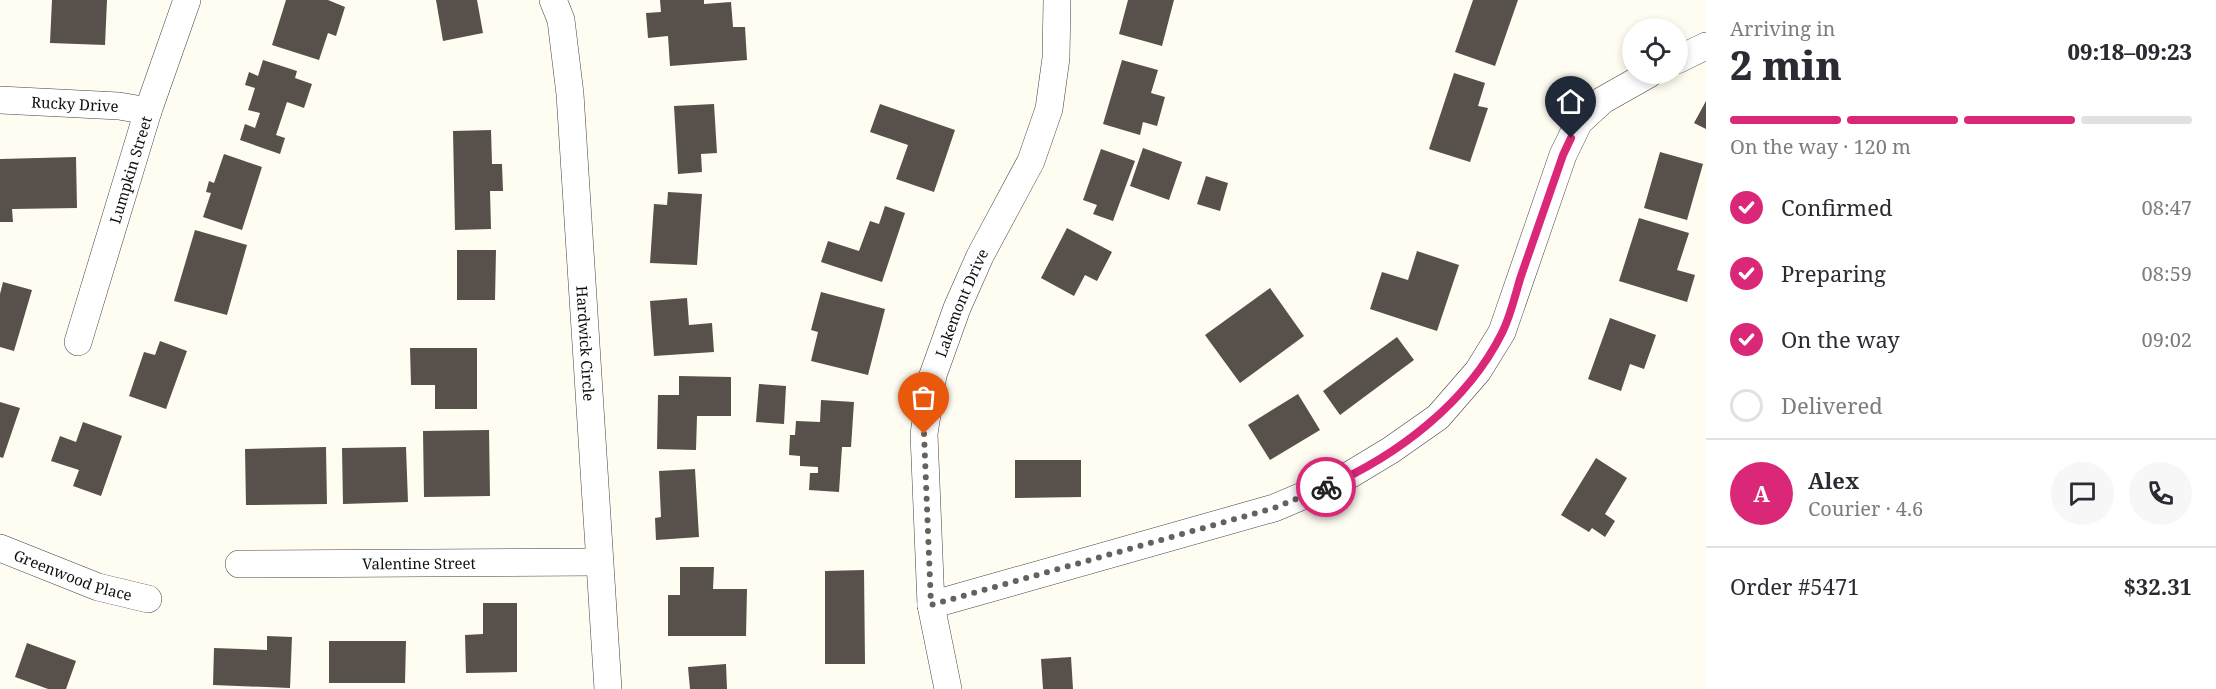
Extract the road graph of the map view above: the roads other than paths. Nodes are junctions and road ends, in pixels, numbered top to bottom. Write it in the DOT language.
graph roads {
  1 [pos="187,0"];
  2 [pos="553,0"];
  3 [pos="1057,0"];
  4 [pos="1706,46"];
  5 [pos="1688,55"];
  6 [pos="1631,84"];
  7 [pos="0,100"];
  8 [pos="148,111"];
  9 [pos="78,342"];
  10 [pos="0,548"];
  11 [pos="599,562"];
  12 [pos="238,564"];
  13 [pos="148,599"];
  14 [pos="931,605"];
  15 [pos="608,689"];
  16 [pos="948,689"];
  1 -- 8 [label="street, Lumpkin Street"];
  2 -- 11 [label="street, Hardwick Circle"];
  3 -- 14 [label="street, Lakemont Drive"];
  4 -- 5 [label="street"];
  6 -- 14 [label="street"];
  7 -- 8 [label="street, Rucky Drive"];
  8 -- 9 [label="street, Lumpkin Street"];
  10 -- 13 [label="street, Greenwood Place"];
  11 -- 12 [label="street, Valentine Street"];
  11 -- 15 [label="street, Hardwick Circle"];
  14 -- 16 [label="street, Lakemont Drive"];
}
